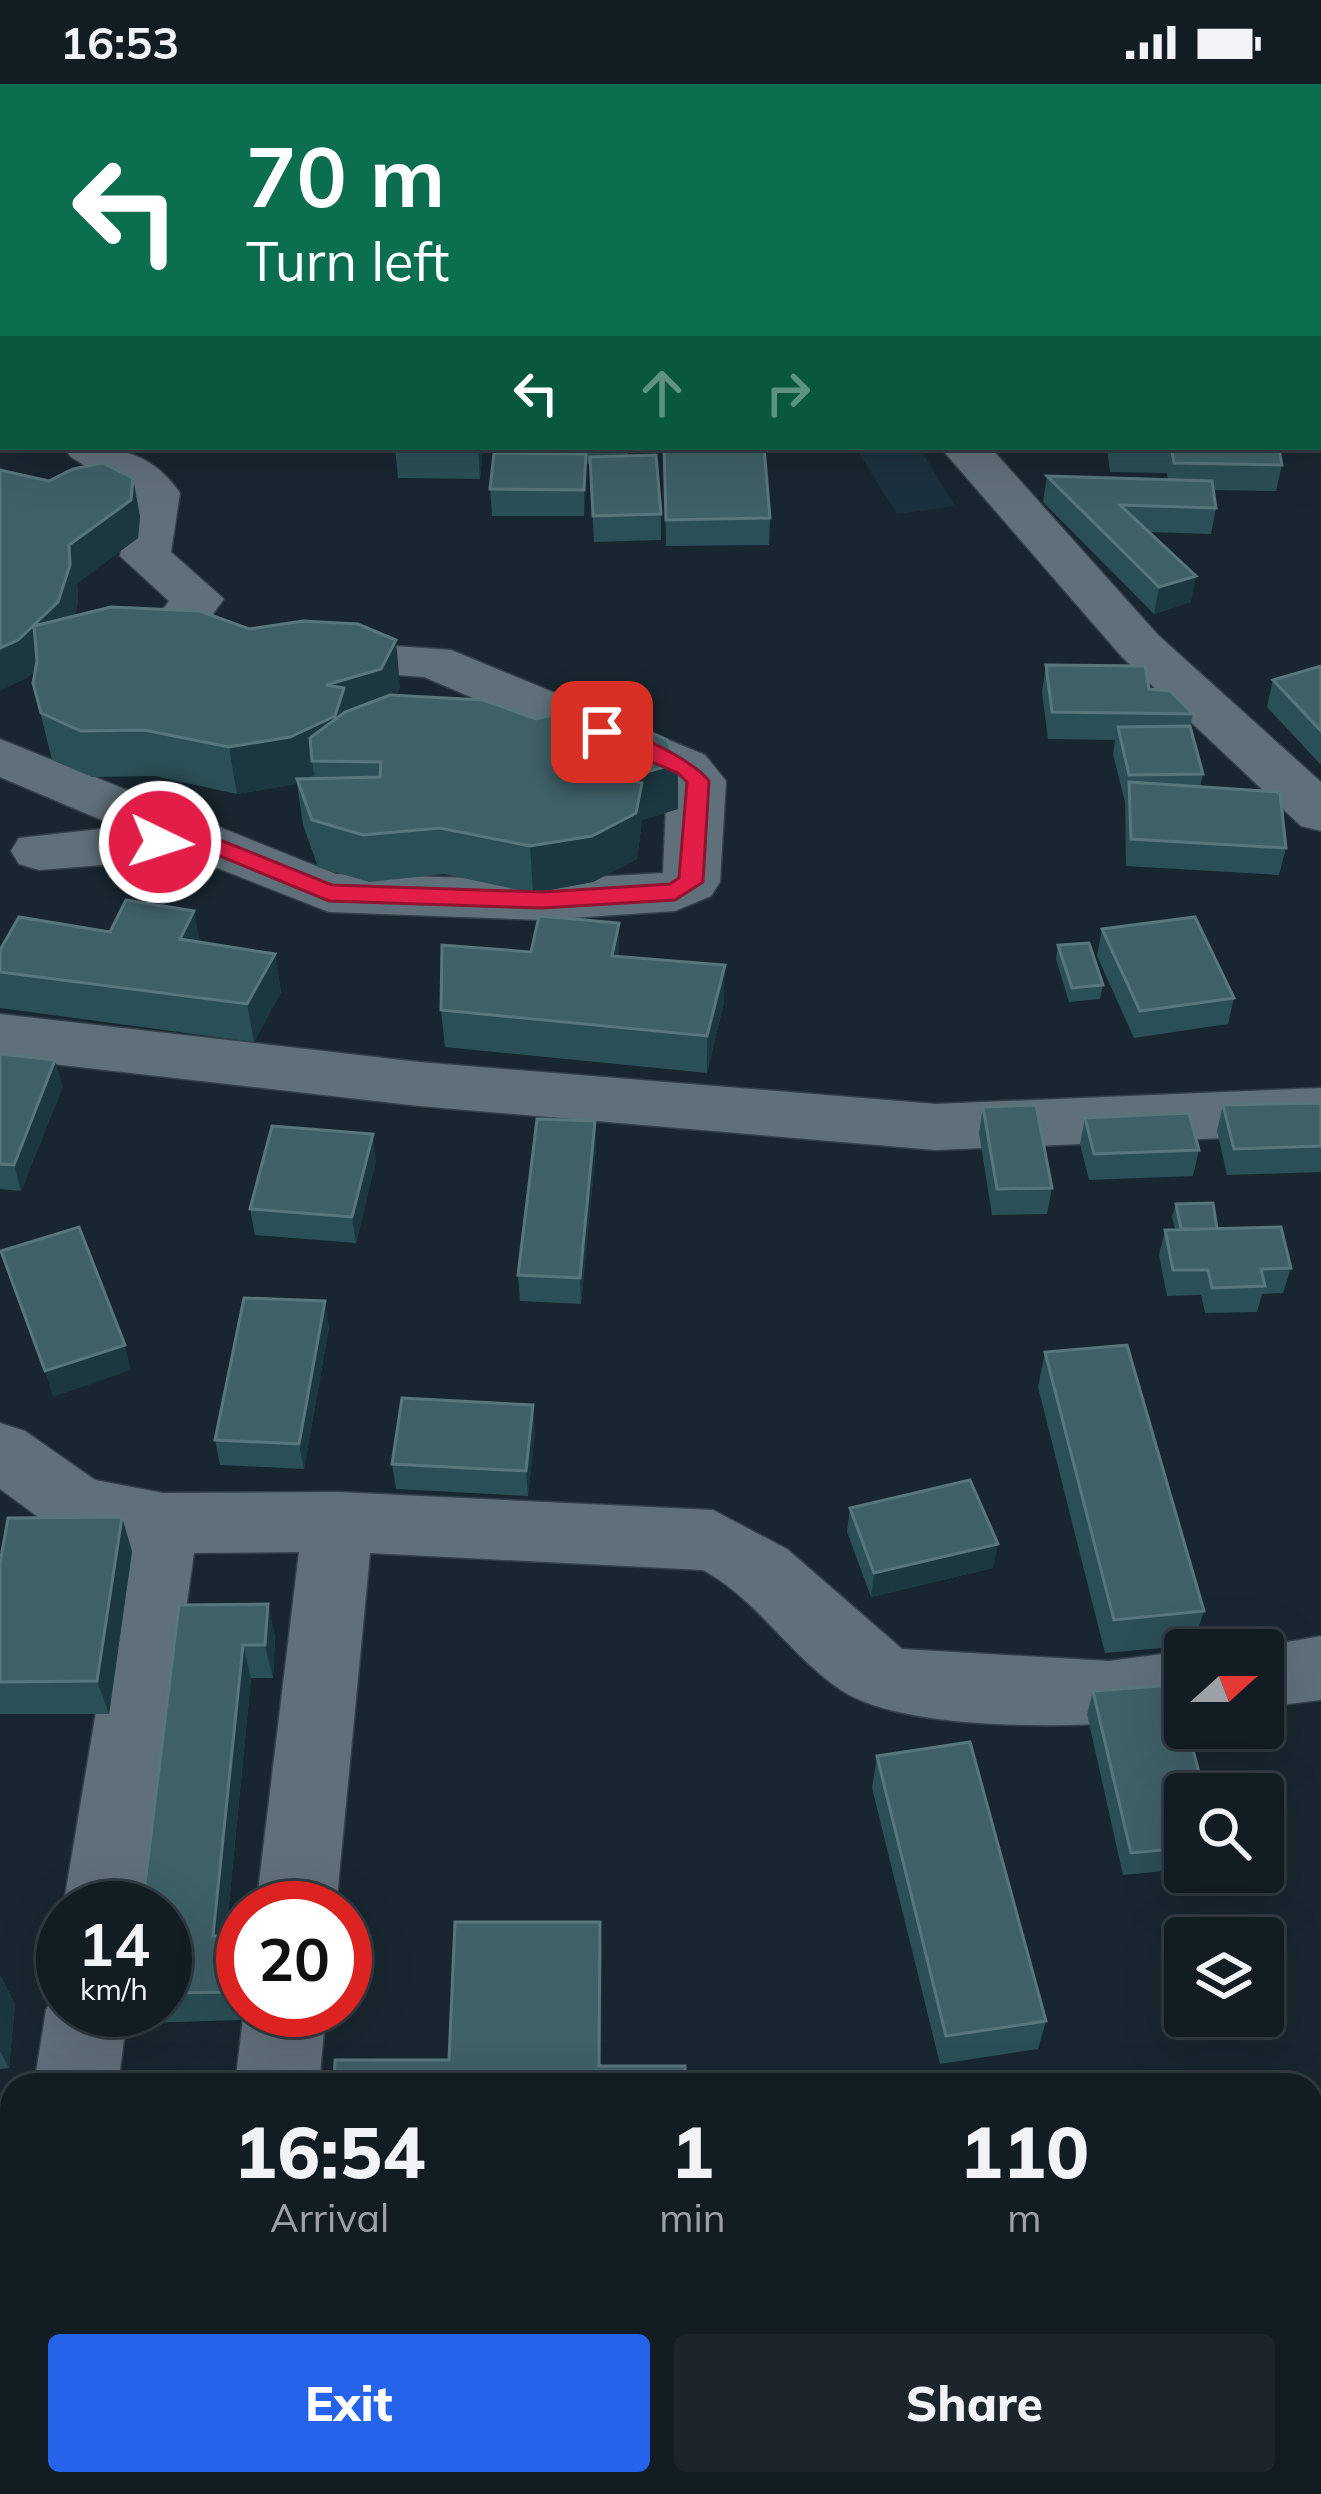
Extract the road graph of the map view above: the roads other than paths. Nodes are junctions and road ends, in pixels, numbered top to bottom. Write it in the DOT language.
graph roads {
  1 [pos="93,450"];
  2 [pos="967,450"];
  3 [pos="0,757"];
  4 [pos="1321,813"];
  5 [pos="200,839"];
  6 [pos="39,851"];
  7 [pos="0,1036"];
  8 [pos="1321,1111"];
  9 [pos="0,1450"];
  10 [pos="338,1522"];
  11 [pos="163,1523"];
  12 [pos="1321,1668"];
  13 [pos="1284,1672"];
  14 [pos="1164,1687"];
  15 [pos="107,1881"];
  16 [pos="299,1881"];
  17 [pos="84,2037"];
  18 [pos="282,2037"];
  19 [pos="78,2073"];
  20 [pos="278,2073"];
  1 -- 5 [label="street"];
  2 -- 4 [label="street"];
  3 -- 5 [label="street"];
  5 -- 6 [label="street"];
  7 -- 8 [label="street"];
  9 -- 11 [label="street"];
  10 -- 11 [label="street"];
  10 -- 14 [label="street"];
  10 -- 16 [label="street"];
  11 -- 15 [label="street"];
  12 -- 13 [label="street"];
  17 -- 19 [label="street"];
  18 -- 20 [label="street"];
}
